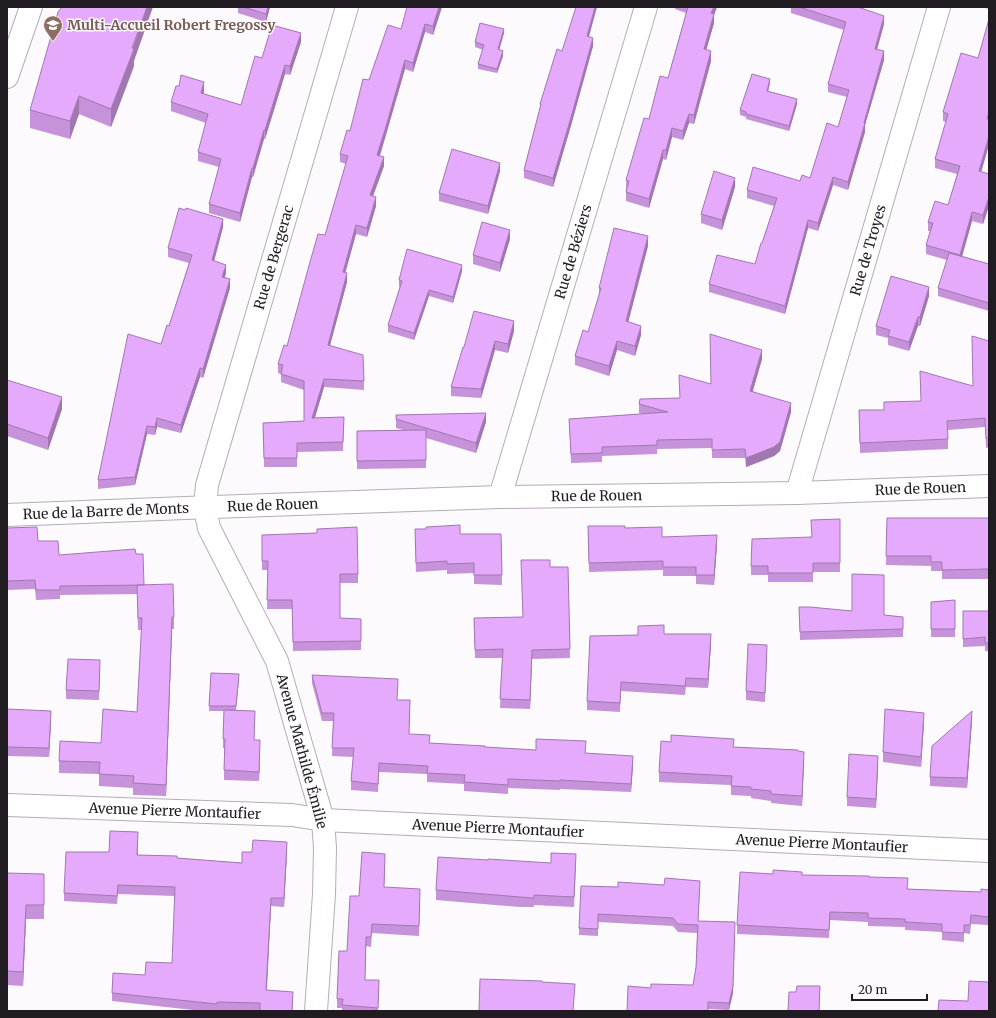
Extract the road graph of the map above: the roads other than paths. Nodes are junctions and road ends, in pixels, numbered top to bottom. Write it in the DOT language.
graph roads {
  1 [pos="31,7"];
  2 [pos="347,7"];
  3 [pos="646,7"];
  4 [pos="939,7"];
  5 [pos="7,76"];
  6 [pos="989,486"];
  7 [pos="797,493"];
  8 [pos="500,497"];
  9 [pos="205,508"];
  10 [pos="7,515"];
  11 [pos="7,805"];
  12 [pos="323,820"];
  13 [pos="989,851"];
  14 [pos="316,1011"];
  1 -- 5 [label="street"];
  2 -- 9 [label="street, Rue de Bergerac"];
  3 -- 8 [label="street, Rue de Béziers"];
  4 -- 7 [label="street, Rue de Troyes"];
  6 -- 7 [label="street, Rue de Rouen"];
  7 -- 8 [label="street, Rue de Rouen"];
  8 -- 9 [label="street, Rue de Rouen"];
  9 -- 10 [label="street, Rue de la Barre de Monts"];
  9 -- 12 [label="street, Avenue Mathilde Émilie"];
  11 -- 12 [label="street, Avenue Pierre Montaufier"];
  12 -- 13 [label="street, Avenue Pierre Montaufier"];
  12 -- 14 [label="street, Avenue Mathilde Émilie"];
}
